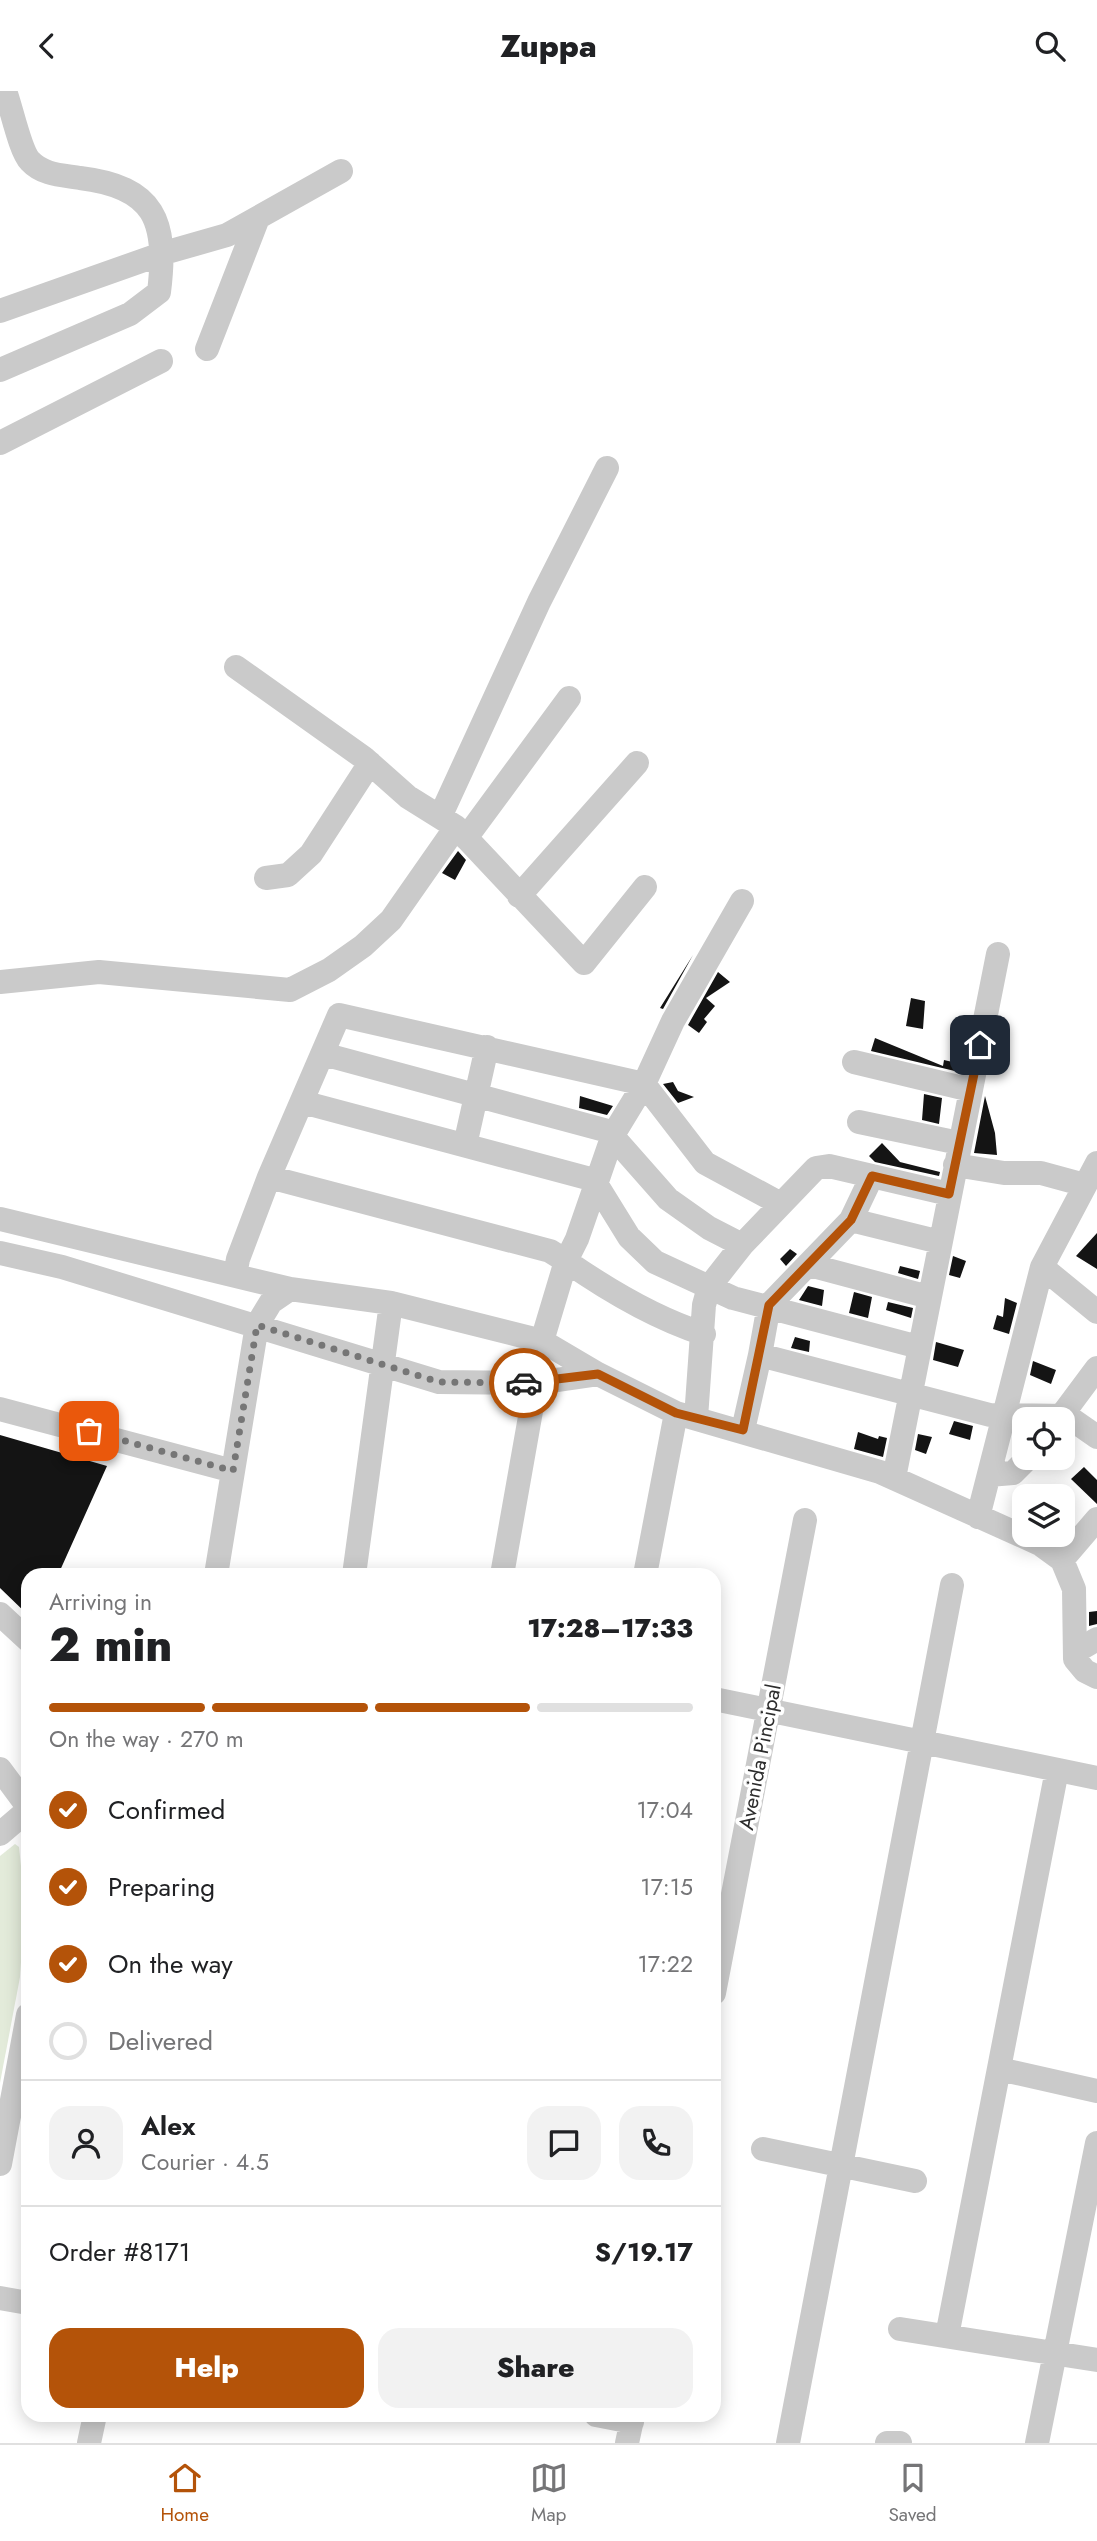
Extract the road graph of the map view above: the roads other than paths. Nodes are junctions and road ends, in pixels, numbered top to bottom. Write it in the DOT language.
graph roads {
  1 [pos="5,91"];
  2 [pos="341,171"];
  3 [pos="258,218"];
  4 [pos="164,253"];
  5 [pos="0,311"];
  6 [pos="207,349"];
  7 [pos="161,361"];
  8 [pos="0,370"];
  9 [pos="0,443"];
  10 [pos="607,468"];
  11 [pos="236,667"];
  12 [pos="569,698"];
  13 [pos="370,763"];
  14 [pos="638,763"];
  15 [pos="454,828"];
  16 [pos="266,878"];
  17 [pos="645,887"];
  18 [pos="519,896"];
  19 [pos="742,901"];
  20 [pos="998,954"];
  21 [pos="0,982"];
  22 [pos="487,1047"];
  23 [pos="323,1054"];
  24 [pos="854,1062"];
  25 [pos="645,1084"];
  26 [pos="971,1090"];
  27 [pos="478,1096"];
  28 [pos="302,1102"];
  29 [pos="859,1122"];
  30 [pos="613,1135"];
  31 [pos="465,1145"];
  32 [pos="957,1154"];
  33 [pos="1097,1163"];
  34 [pos="872,1176"];
  35 [pos="269,1177"];
  36 [pos="596,1182"];
  37 [pos="1085,1185"];
  38 [pos="949,1194"];
  39 [pos="781,1204"];
  40 [pos="0,1219"];
  41 [pos="851,1220"];
  42 [pos="940,1242"];
  43 [pos="742,1245"];
  44 [pos="0,1253"];
  45 [pos="566,1261"];
  46 [pos="809,1265"];
  47 [pos="1042,1267"];
  48 [pos="235,1275"];
  49 [pos="709,1287"];
  50 [pos="290,1289"];
  51 [pos="929,1297"];
  52 [pos="391,1303"];
  53 [pos="769,1305"];
  54 [pos="1097,1312"];
  55 [pos="257,1325"];
  56 [pos="704,1334"];
  57 [pos="542,1341"];
  58 [pos="919,1347"];
  59 [pos="760,1355"];
  60 [pos="383,1364"];
  61 [pos="1097,1368"];
  62 [pos="598,1374"];
  63 [pos="536,1383"];
  64 [pos="910,1394"];
  65 [pos="1068,1407"];
  66 [pos="0,1409"];
  67 [pos="686,1416"];
  68 [pos="1003,1416"];
  69 [pos="1012,1416"];
  70 [pos="1075,1425"];
  71 [pos="743,1430"];
  72 [pos="1097,1437"];
  73 [pos="1016,1470"];
  74 [pos="233,1471"];
  75 [pos="989,1475"];
  76 [pos="894,1478"];
  77 [pos="978,1517"];
  78 [pos="1097,1519"];
  79 [pos="805,1520"];
  80 [pos="1062,1560"];
  81 [pos="217,1568"];
  82 [pos="355,1568"];
  83 [pos="503,1568"];
  84 [pos="647,1568"];
  85 [pos="951,1585"];
  86 [pos="1,1616"];
  87 [pos="21,1634"];
  88 [pos="1097,1639"];
  89 [pos="1075,1653"];
  90 [pos="1097,1677"];
  91 [pos="721,1700"];
  92 [pos="769,1710"];
  93 [pos="921,1740"];
  94 [pos="0,1769"];
  95 [pos="1057,1770"];
  96 [pos="1097,1778"];
  97 [pos="21,1799"];
  98 [pos="21,1815"];
  99 [pos="0,1834"];
  100 [pos="721,1957"];
  101 [pos="21,2052"];
  102 [pos="999,2069"];
  103 [pos="1097,2091"];
  104 [pos="1097,2143"];
  105 [pos="763,2149"];
  106 [pos="1,2157"];
  107 [pos="842,2167"];
  108 [pos="915,2181"];
  109 [pos="0,2298"];
  110 [pos="21,2302"];
  111 [pos="900,2329"];
  112 [pos="947,2336"];
  113 [pos="1054,2352"];
  114 [pos="1097,2360"];
  115 [pos="94,2422"];
  116 [pos="89,2443"];
  117 [pos="788,2443"];
  118 [pos="887,2443"];
  119 [pos="900,2443"];
  120 [pos="1037,2443"];
  1 -- 4 [label="street"];
  2 -- 3 [label="street"];
  3 -- 4 [label="street"];
  3 -- 6 [label="street"];
  4 -- 5 [label="street"];
  4 -- 8 [label="street"];
  7 -- 9 [label="street"];
  10 -- 15 [label="street"];
  11 -- 13 [label="street"];
  12 -- 15 [label="street"];
  13 -- 15 [label="street"];
  13 -- 16 [label="street"];
  14 -- 18 [label="street"];
  15 -- 18 [label="street"];
  15 -- 21 [label="street"];
  17 -- 18 [label="street"];
  19 -- 25 [label="street"];
  20 -- 26 [label="street"];
  22 -- 23 [label="street"];
  22 -- 25 [label="street"];
  22 -- 27 [label="street"];
  23 -- 27 [label="street"];
  23 -- 28 [label="street"];
  24 -- 26 [label="street"];
  25 -- 30 [label="street"];
  25 -- 39 [label="street"];
  26 -- 32 [label="street"];
  27 -- 30 [label="street"];
  27 -- 31 [label="street"];
  28 -- 31 [label="street"];
  28 -- 35 [label="street"];
  29 -- 32 [label="street"];
  30 -- 36 [label="street"];
  30 -- 43 [label="street"];
  31 -- 36 [label="street"];
  32 -- 37 [label="street"];
  32 -- 38 [label="street"];
  33 -- 37 [label="street"];
  34 -- 38 [label="street"];
  34 -- 39 [label="street"];
  34 -- 41 [label="street"];
  35 -- 45 [label="street"];
  35 -- 48 [label="street"];
  36 -- 45 [label="street"];
  36 -- 49 [label="street"];
  37 -- 47 [label="street"];
  38 -- 42 [label="street"];
  39 -- 43 [label="street"];
  40 -- 48 [label="street"];
  41 -- 42 [label="street"];
  41 -- 46 [label="street"];
  42 -- 51 [label="street"];
  43 -- 49 [label="street"];
  44 -- 55 [label="street"];
  45 -- 56 [label="street"];
  45 -- 57 [label="street"];
  46 -- 51 [label="street"];
  46 -- 53 [label="street"];
  47 -- 54 [label="street"];
  47 -- 68 [label="street"];
  48 -- 50 [label="street"];
  49 -- 53 [label="street"];
  49 -- 56 [label="street"];
  50 -- 52 [label="street"];
  50 -- 55 [label="street"];
  51 -- 58 [label="street"];
  52 -- 57 [label="street"];
  52 -- 60 [label="street"];
  53 -- 58 [label="street"];
  53 -- 59 [label="street"];
  55 -- 60 [label="street"];
  55 -- 74 [label="street"];
  56 -- 67 [label="street"];
  57 -- 62 [label="street"];
  58 -- 64 [label="street"];
  59 -- 64 [label="street"];
  59 -- 71 [label="street"];
  60 -- 63 [label="street"];
  60 -- 82 [label="street"];
  61 -- 65 [label="street"];
  62 -- 63 [label="street"];
  62 -- 67 [label="street"];
  63 -- 83 [label="street"];
  64 -- 68 [label="street"];
  64 -- 76 [label="street"];
  66 -- 74 [label="street"];
  67 -- 71 [label="street"];
  67 -- 84 [label="street"];
  68 -- 69 [label="street"];
  68 -- 75 [label="street"];
  70 -- 72 [label="street"];
  71 -- 76 [label="street"];
  73 -- 75 [label="street"];
  74 -- 81 [label="street"];
  75 -- 77 [label="street"];
  76 -- 77 [label="street"];
  77 -- 80 [label="street"];
  78 -- 80 [label="street"];
  79 -- 92 [label="street, Avenida Pincipal"];
  80 -- 89 [label="street"];
  85 -- 93 [label="street"];
  86 -- 87 [label="street"];
  88 -- 89 [label="street"];
  89 -- 90 [label="street"];
  91 -- 92 [label="street"];
  92 -- 93 [label="street"];
  92 -- 100 [label="street, Avenida Pincipal"];
  93 -- 95 [label="street"];
  93 -- 107 [label="street"];
  94 -- 97 [label="street"];
  95 -- 96 [label="street"];
  95 -- 102 [label="street"];
  98 -- 99 [label="street"];
  101 -- 106 [label="street"];
  102 -- 103 [label="street"];
  102 -- 112 [label="street"];
  104 -- 113 [label="street"];
  105 -- 107 [label="street"];
  107 -- 108 [label="street"];
  107 -- 117 [label="street"];
  109 -- 110 [label="street"];
  111 -- 112 [label="street"];
  112 -- 113 [label="street"];
  113 -- 114 [label="street"];
  113 -- 120 [label="street"];
  115 -- 116 [label="street"];
  118 -- 119 [label="street"];
}
